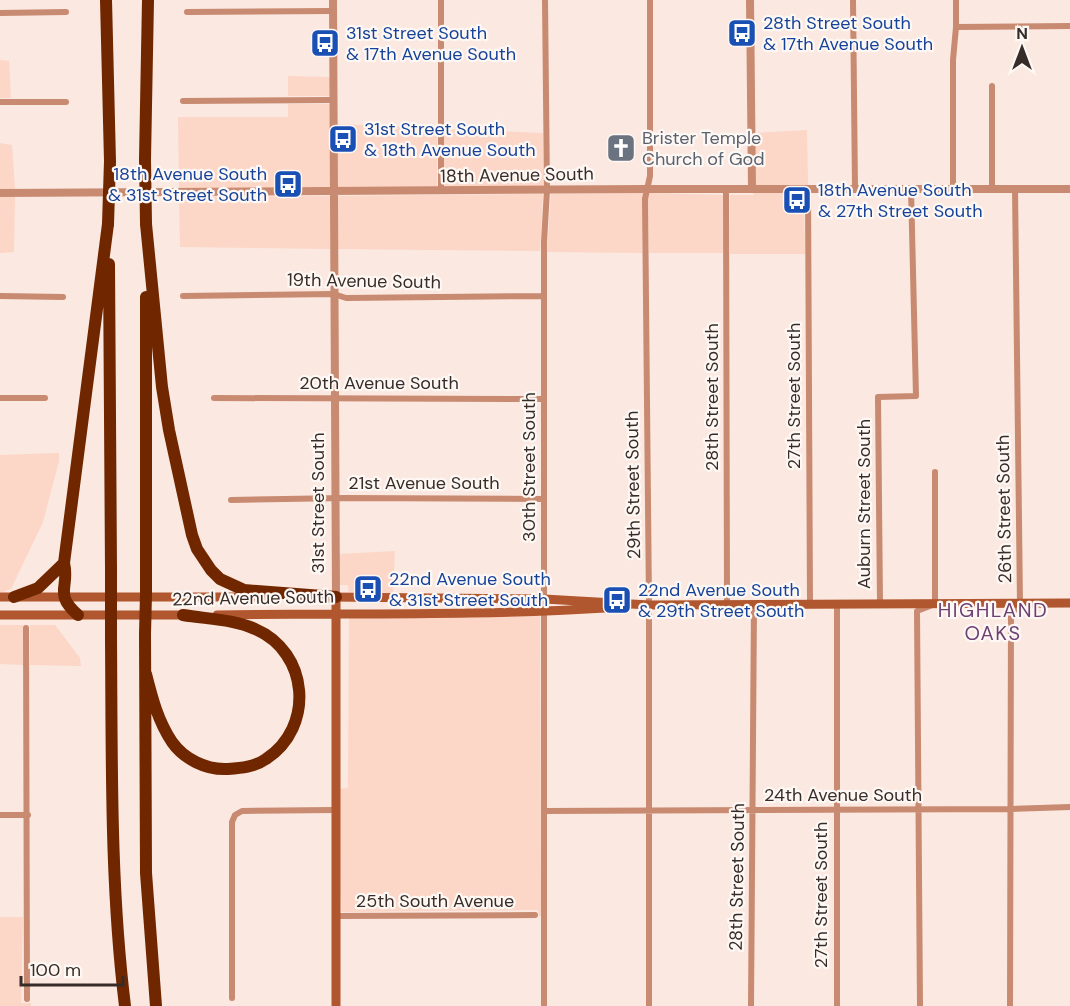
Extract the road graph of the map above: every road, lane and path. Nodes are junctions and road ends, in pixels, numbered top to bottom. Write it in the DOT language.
graph roads {
  1 [pos="106,0"];
  2 [pos="148,0"];
  3 [pos="333,0"];
  4 [pos="441,0"];
  5 [pos="545,0"];
  6 [pos="650,0"];
  7 [pos="750,0"];
  8 [pos="853,0"];
  9 [pos="956,0"];
  10 [pos="332,11"];
  11 [pos="66,12"];
  12 [pos="187,12"];
  13 [pos="0,13"];
  14 [pos="1070,26"];
  15 [pos="956,27"];
  16 [pos="992,86"];
  17 [pos="333,100"];
  18 [pos="183,101"];
  19 [pos="0,102"];
  20 [pos="66,102"];
  21 [pos="855,188"];
  22 [pos="911,188"];
  23 [pos="1015,188"];
  24 [pos="648,189"];
  25 [pos="726,189"];
  26 [pos="752,189"];
  27 [pos="808,189"];
  28 [pos="953,189"];
  29 [pos="992,189"];
  30 [pos="1070,189"];
  31 [pos="547,190"];
  32 [pos="441,191"];
  33 [pos="333,192"];
  34 [pos="0,193"];
  35 [pos="108,224"];
  36 [pos="146,224"];
  37 [pos="334,294"];
  38 [pos="0,296"];
  39 [pos="183,296"];
  40 [pos="63,297"];
  41 [pos="544,297"];
  42 [pos="334,397"];
  43 [pos="0,398"];
  44 [pos="45,398"];
  45 [pos="214,398"];
  46 [pos="544,399"];
  47 [pos="935,472"];
  48 [pos="334,498"];
  49 [pos="544,499"];
  50 [pos="231,500"];
  51 [pos="64,563"];
  52 [pos="0,597"];
  53 [pos="14,597"];
  54 [pos="63,597"];
  55 [pos="336,597"];
  56 [pos="544,599"];
  57 [pos="1070,603"];
  58 [pos="754,604"];
  59 [pos="810,604"];
  60 [pos="837,604"];
  61 [pos="880,604"];
  62 [pos="935,604"];
  63 [pos="1020,604"];
  64 [pos="649,605"];
  65 [pos="727,605"];
  66 [pos="544,611"];
  67 [pos="336,613"];
  68 [pos="0,615"];
  69 [pos="78,615"];
  70 [pos="183,615"];
  71 [pos="26,628"];
  72 [pos="146,674"];
  73 [pos="1070,807"];
  74 [pos="918,809"];
  75 [pos="1011,809"];
  76 [pos="335,810"];
  77 [pos="649,810"];
  78 [pos="752,810"];
  79 [pos="836,810"];
  80 [pos="544,811"];
  81 [pos="0,814"];
  82 [pos="28,815"];
  83 [pos="535,915"];
  84 [pos="336,916"];
  85 [pos="232,998"];
  86 [pos="27,999"];
  87 [pos="125,1006"];
  88 [pos="156,1006"];
  89 [pos="336,1006"];
  90 [pos="544,1006"];
  91 [pos="649,1006"];
  92 [pos="750,1006"];
  93 [pos="837,1006"];
  94 [pos="920,1006"];
  95 [pos="1010,1006"];
  1 -- 35 [label="highway, bridge"];
  2 -- 36 [label="highway, bridge"];
  3 -- 10 [label="street, 31st Street South"];
  4 -- 32 [label="street"];
  5 -- 31 [label="street, 30th Street South"];
  6 -- 24 [label="street, 29th Street South"];
  7 -- 26 [label="street"];
  8 -- 21 [label="street"];
  9 -- 15 [label="street"];
  10 -- 12 [label="street"];
  10 -- 17 [label="street, 31st Street South"];
  11 -- 13 [label="street"];
  14 -- 15 [label="street"];
  15 -- 28 [label="street"];
  16 -- 29 [label="street"];
  17 -- 18 [label="street"];
  17 -- 33 [label="street, 31st Street South"];
  19 -- 20 [label="street"];
  21 -- 22 [label="street, 18th Avenue South"];
  21 -- 27 [label="street, 18th Avenue South"];
  22 -- 28 [label="street, 18th Avenue South"];
  22 -- 61 [label="street, Auburn Street South"];
  23 -- 29 [label="street, 18th Avenue South"];
  23 -- 30 [label="street, 18th Avenue South"];
  23 -- 63 [label="street, 26th Street South"];
  24 -- 25 [label="street, 18th Avenue South"];
  24 -- 31 [label="street, 18th Avenue South"];
  24 -- 64 [label="street, 29th Street South"];
  25 -- 26 [label="street, 18th Avenue South"];
  25 -- 65 [label="street, 28th Street South"];
  26 -- 27 [label="street, 18th Avenue South"];
  27 -- 59 [label="street, 27th Street South"];
  28 -- 29 [label="street, 18th Avenue South"];
  31 -- 32 [label="street, 18th Avenue South"];
  31 -- 41 [label="street, 30th Street South"];
  32 -- 33 [label="street, 18th Avenue South"];
  33 -- 34 [label="street, 18th Avenue South"];
  33 -- 37 [label="street, 31st Street South"];
  35 -- 51 [label="highway"];
  35 -- 87 [label="highway, bridge"];
  36 -- 55 [label="highway"];
  36 -- 72 [label="highway, bridge"];
  37 -- 39 [label="street, 19th Avenue South"];
  37 -- 41 [label="street, 19th Avenue South"];
  37 -- 42 [label="street, 31st Street South"];
  38 -- 40 [label="street"];
  41 -- 46 [label="street, 30th Street South"];
  42 -- 45 [label="street, 20th Avenue South"];
  42 -- 46 [label="street, 20th Avenue South"];
  42 -- 48 [label="street, 31st Street South"];
  43 -- 44 [label="street"];
  46 -- 49 [label="street, 30th Street South"];
  47 -- 62 [label="street"];
  48 -- 49 [label="street, 21st Avenue South"];
  48 -- 50 [label="street, 21st Avenue South"];
  48 -- 55 [label="street, 31st Street South"];
  49 -- 56 [label="street, 30th Street South"];
  51 -- 53 [label="highway"];
  51 -- 54 [label="highway"];
  52 -- 53 [label="main road, 22nd Avenue South"];
  53 -- 54 [label="main road, 22nd Avenue South"];
  54 -- 55 [label="main road, 22nd Avenue South"];
  54 -- 69 [label="highway"];
  55 -- 56 [label="main road, 22nd Avenue South"];
  55 -- 67 [label="main road, 31st Street South"];
  56 -- 64 [label="main road, 22nd Avenue South"];
  56 -- 66 [label="street, 30th Street South"];
  57 -- 63 [label="main road, 22nd Avenue South"];
  58 -- 59 [label="main road, 22nd Avenue South"];
  58 -- 65 [label="main road, 22nd Avenue South"];
  58 -- 78 [label="street, 28th Street South"];
  59 -- 60 [label="main road, 22nd Avenue South"];
  60 -- 61 [label="main road, 22nd Avenue South"];
  60 -- 79 [label="street, 27th Street South"];
  61 -- 62 [label="main road, 22nd Avenue South"];
  62 -- 63 [label="main road, 22nd Avenue South"];
  62 -- 74 [label="street"];
  63 -- 75 [label="street, 26th Street South"];
  64 -- 65 [label="main road, 22nd Avenue South"];
  64 -- 66 [label="main road, 22nd Avenue South"];
  64 -- 77 [label="street, 29th Street South"];
  66 -- 67 [label="main road, 22nd Avenue South"];
  66 -- 80 [label="street, 30th Street South"];
  67 -- 70 [label="main road, 22nd Avenue South"];
  67 -- 76 [label="main road, 31st Street South"];
  68 -- 69 [label="main road, 22nd Avenue South"];
  69 -- 70 [label="main road, 22nd Avenue South"];
  70 -- 72 [label="highway"];
  71 -- 82 [label="street"];
  72 -- 88 [label="highway"];
  73 -- 75 [label="street, 24th Avenue South"];
  74 -- 75 [label="street, 24th Avenue South"];
  74 -- 79 [label="street, 24th Avenue South"];
  74 -- 94 [label="street"];
  75 -- 95 [label="street, 26th Street South"];
  76 -- 84 [label="main road, 31st Street South"];
  76 -- 85 [label="street"];
  77 -- 78 [label="street, 24th Avenue South"];
  77 -- 80 [label="street, 24th Avenue South"];
  77 -- 91 [label="street, 29th Street South"];
  78 -- 79 [label="street, 24th Avenue South"];
  78 -- 92 [label="street, 28th Street South"];
  79 -- 93 [label="street, 27th Street South"];
  80 -- 90 [label="street, 30th Street South"];
  81 -- 82 [label="street"];
  82 -- 86 [label="street"];
  83 -- 84 [label="street, 25th South Avenue"];
  84 -- 89 [label="main road, 31st Street South"];
}
